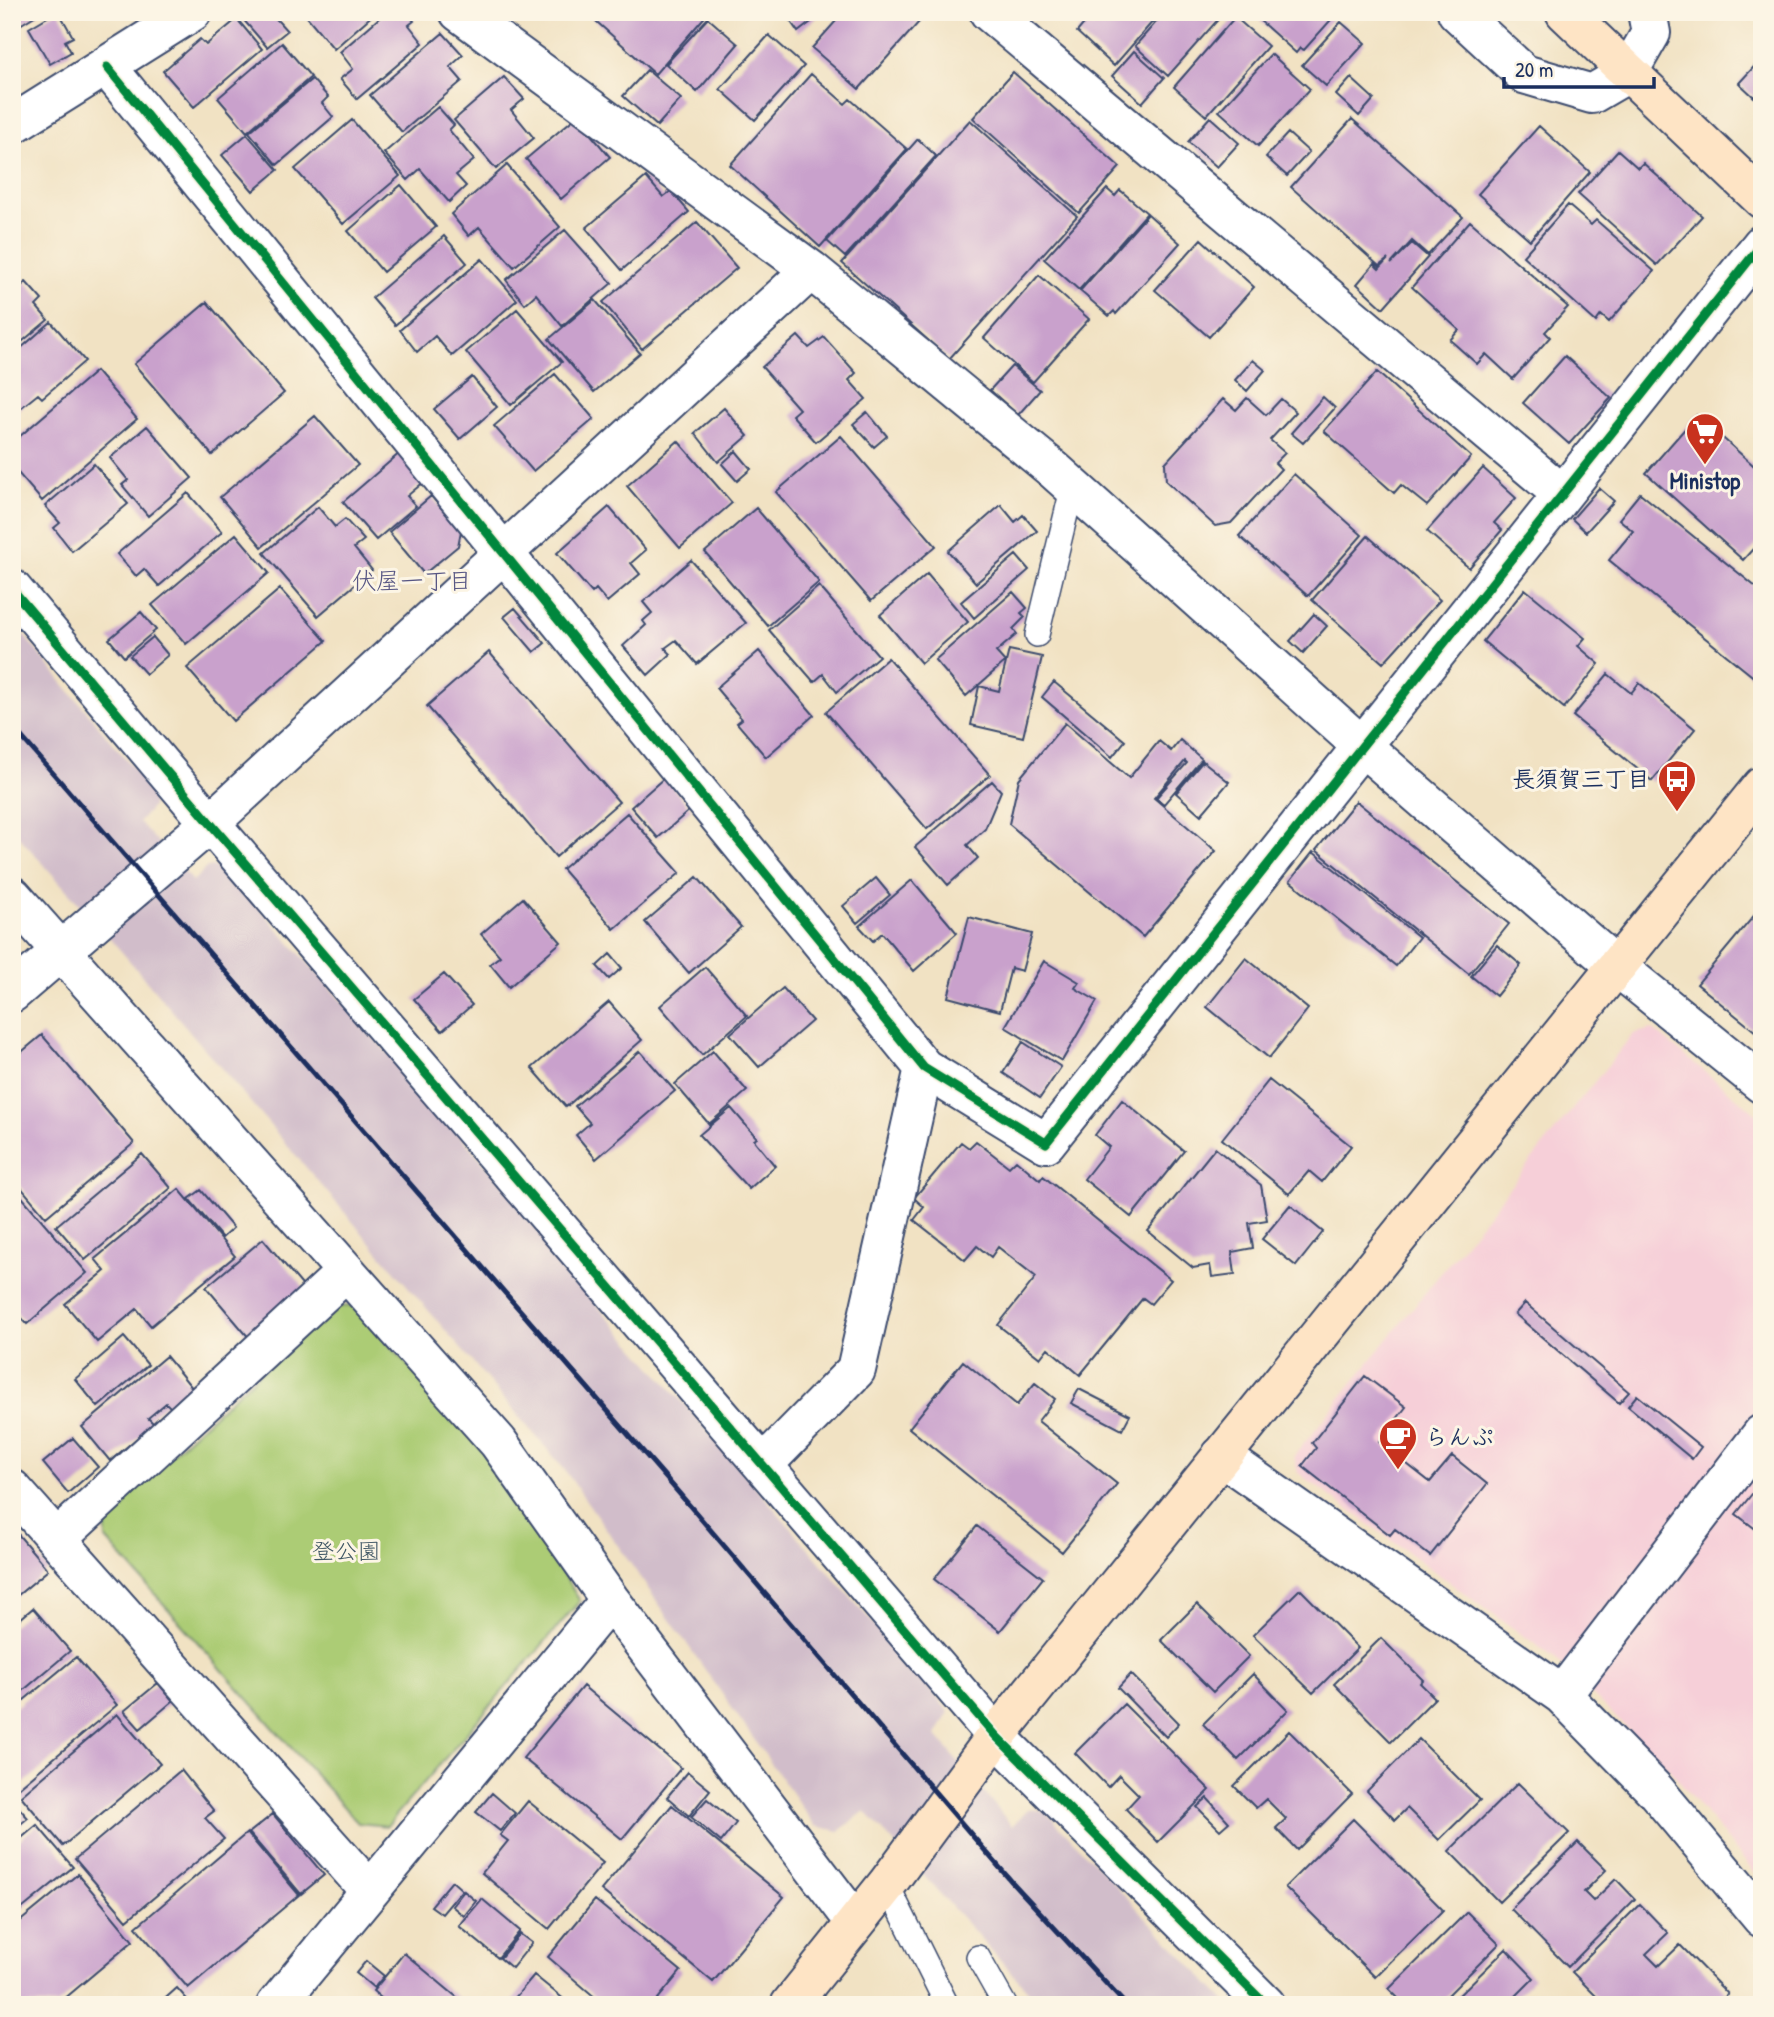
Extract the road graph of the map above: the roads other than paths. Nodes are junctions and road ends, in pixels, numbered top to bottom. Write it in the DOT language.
graph roads {
  1 [pos="192,12"];
  2 [pos="459,12"];
  3 [pos="989,12"];
  4 [pos="1457,12"];
  5 [pos="1565,12"];
  6 [pos="1647,12"];
  7 [pos="107,67"];
  8 [pos="1628,73"];
  9 [pos="12,125"];
  10 [pos="1762,199"];
  11 [pos="1762,244"];
  12 [pos="811,270"];
  13 [pos="1073,485"];
  14 [pos="1562,494"];
  15 [pos="504,553"];
  16 [pos="12,589"];
  17 [pos="1037,635"];
  18 [pos="1362,746"];
  19 [pos="1762,786"];
  20 [pos="210,823"];
  21 [pos="12,896"];
  22 [pos="61,951"];
  23 [pos="1616,967"];
  24 [pos="12,993"];
  25 [pos="924,1068"];
  26 [pos="1762,1084"];
  27 [pos="346,1272"];
  28 [pos="1762,1434"];
  29 [pos="1221,1456"];
  30 [pos="763,1465"];
  31 [pos="12,1489"];
  32 [pos="57,1539"];
  33 [pos="610,1600"];
  34 [pos="1562,1695"];
  35 [pos="996,1736"];
  36 [pos="887,1884"];
  37 [pos="370,1891"];
  38 [pos="1762,1918"];
  39 [pos="855,1922"];
  40 [pos="978,1957"];
  41 [pos="276,2005"];
  42 [pos="790,2005"];
  43 [pos="947,2005"];
  44 [pos="1005,2005"];
  45 [pos="1266,2005"];
  1 -- 7 [label="street"];
  2 -- 12 [label="street"];
  3 -- 14 [label="street"];
  4 -- 8 [label="street"];
  5 -- 8 [label="street"];
  6 -- 8 [label="street"];
  7 -- 9 [label="street"];
  7 -- 15 [label="street"];
  8 -- 10 [label="street"];
  11 -- 14 [label="street"];
  12 -- 13 [label="street"];
  12 -- 15 [label="street"];
  13 -- 17 [label="lane"];
  13 -- 18 [label="street"];
  14 -- 18 [label="street"];
  15 -- 20 [label="street"];
  15 -- 25 [label="street"];
  16 -- 20 [label="street"];
  18 -- 23 [label="street"];
  18 -- 25 [label="street"];
  19 -- 23 [label="street"];
  20 -- 22 [label="street"];
  20 -- 30 [label="street"];
  21 -- 22 [label="street"];
  22 -- 24 [label="street"];
  22 -- 27 [label="street"];
  23 -- 26 [label="street"];
  23 -- 29 [label="street"];
  25 -- 30 [label="street"];
  27 -- 32 [label="street"];
  27 -- 33 [label="street"];
  28 -- 34 [label="street"];
  29 -- 34 [label="street"];
  29 -- 35 [label="street"];
  30 -- 35 [label="street"];
  31 -- 32 [label="street"];
  32 -- 37 [label="street"];
  33 -- 37 [label="street"];
  33 -- 39 [label="street"];
  34 -- 38 [label="street"];
  35 -- 36 [label="street"];
  35 -- 45 [label="street"];
  36 -- 39 [label="street"];
  36 -- 43 [label="lane"];
  37 -- 41 [label="street"];
  39 -- 42 [label="street"];
  40 -- 44 [label="lane"];
}
